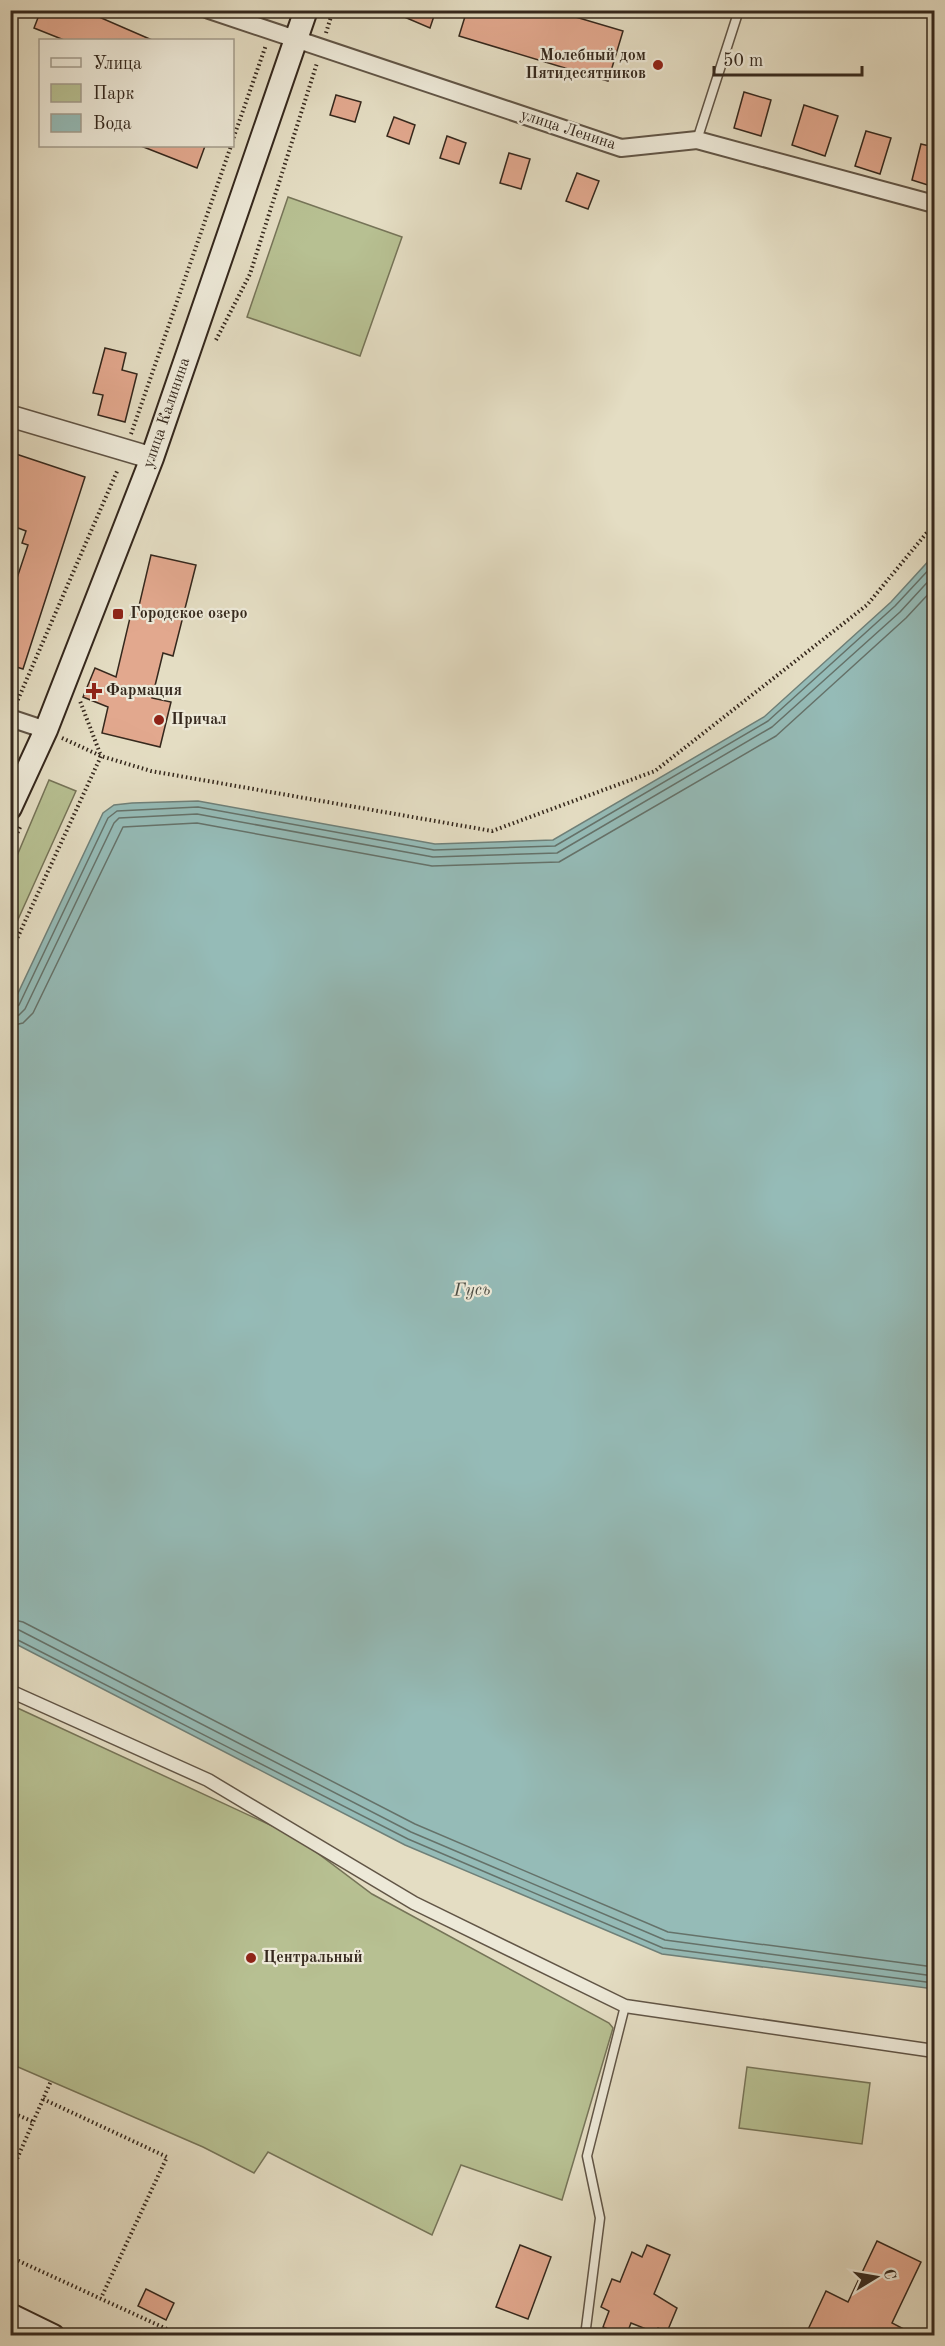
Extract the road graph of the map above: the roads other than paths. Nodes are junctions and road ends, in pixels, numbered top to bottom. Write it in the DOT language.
graph roads {
  1 [pos="209,10"];
  2 [pos="306,10"];
  3 [pos="739,10"];
  4 [pos="296,41"];
  5 [pos="697,140"];
  6 [pos="934,204"];
  7 [pos="10,416"];
  8 [pos="152,458"];
  9 [pos="10,718"];
  10 [pos="46,730"];
  11 [pos="10,808"];
  12 [pos="10,1690"];
  13 [pos="625,2006"];
  14 [pos="934,2051"];
  15 [pos="10,2315"];
  16 [pos="53,2336"];
  17 [pos="585,2336"];
  1 -- 4 [label="street, улица Ленина"];
  2 -- 4 [label="main road, улица Калинина"];
  3 -- 5 [label="lane"];
  4 -- 5 [label="street, улица Ленина"];
  4 -- 8 [label="main road, улица Калинина"];
  5 -- 6 [label="street, улица Ленина"];
  7 -- 8 [label="street"];
  8 -- 10 [label="main road, улица Калинина"];
  9 -- 10 [label="street"];
  10 -- 11 [label="main road, улица Калинина"];
  12 -- 13 [label="street"];
  13 -- 14 [label="street"];
  13 -- 17 [label="lane"];
  15 -- 16 [label="main road"];
}
